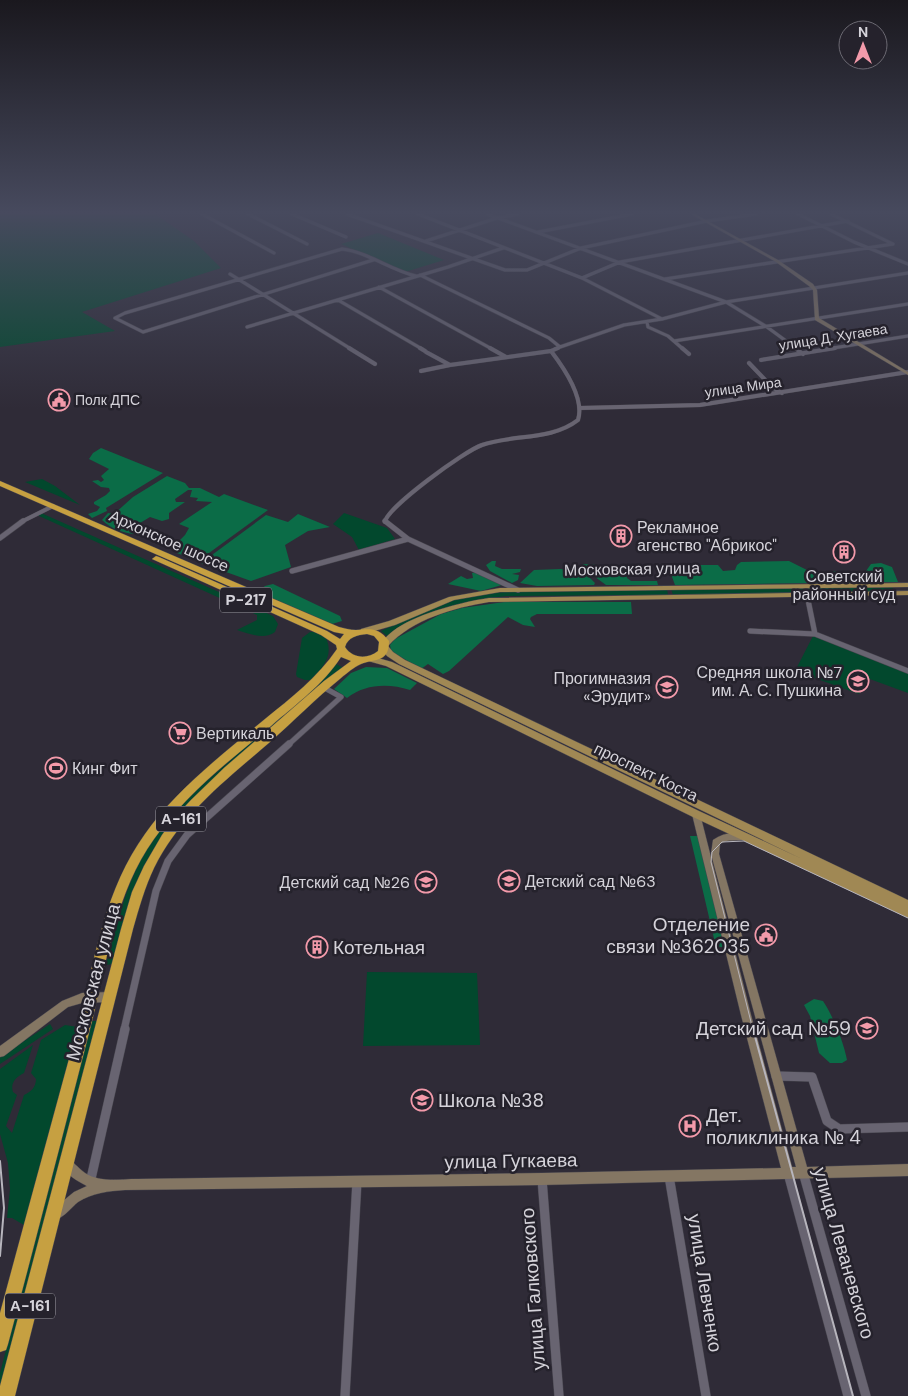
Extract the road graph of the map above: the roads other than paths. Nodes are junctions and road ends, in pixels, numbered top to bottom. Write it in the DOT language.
graph roads {
  1 [pos="238,279"];
  2 [pos="312,279"];
  3 [pos="407,279"];
  4 [pos="425,279"];
  5 [pos="584,279"];
  6 [pos="664,279"];
  7 [pos="801,279"];
  8 [pos="869,279"];
  9 [pos="379,287"];
  10 [pos="814,288"];
  11 [pos="265,294"];
  12 [pos="338,300"];
  13 [pos="726,302"];
  14 [pos="908,304"];
  15 [pos="293,313"];
  16 [pos="662,319"];
  17 [pos="817,319"];
  18 [pos="646,322"];
  19 [pos="247,327"];
  20 [pos="767,327"];
  21 [pos="908,336"];
  22 [pos="674,341"];
  23 [pos="857,345"];
  24 [pos="558,348"];
  25 [pos="551,351"];
  26 [pos="689,354"];
  27 [pos="803,354"];
  28 [pos="507,358"];
  29 [pos="761,360"];
  30 [pos="749,363"];
  31 [pos="375,364"];
  32 [pos="450,365"];
  33 [pos="421,371"];
  34 [pos="907,373"];
  35 [pos="782,393"];
  36 [pos="580,408"];
  37 [pos="0,483"];
  38 [pos="0,489"];
  39 [pos="50,508"];
  40 [pos="0,538"];
  41 [pos="408,539"];
  42 [pos="292,571"];
  43 [pos="908,585"];
  44 [pos="518,590"];
  45 [pos="908,593"];
  46 [pos="807,595"];
  47 [pos="750,631"];
  48 [pos="359,632"];
  49 [pos="815,634"];
  50 [pos="384,646"];
  51 [pos="341,647"];
  52 [pos="371,659"];
  53 [pos="359,661"];
  54 [pos="908,671"];
  55 [pos="324,687"];
  56 [pos="696,814"];
  57 [pos="756,840"];
  58 [pos="908,905"];
  59 [pos="908,913"];
  60 [pos="109,997"];
  61 [pos="91,998"];
  62 [pos="0,1052"];
  63 [pos="776,1076"];
  64 [pos="908,1127"];
  65 [pos="66,1163"];
  66 [pos="908,1170"];
  67 [pos="788,1172"];
  68 [pos="803,1172"];
  69 [pos="669,1176"];
  70 [pos="542,1179"];
  71 [pos="357,1181"];
  72 [pos="90,1183"];
  73 [pos="115,1187"];
  74 [pos="53,1217"];
  75 [pos="0,1344"];
  76 [pos="6,1396"];
  77 [pos="344,1396"];
  78 [pos="559,1396"];
  79 [pos="706,1396"];
  80 [pos="848,1396"];
  81 [pos="866,1396"];
  1 -- 11 [label="street"];
  1 -- 11 [label="street"];
  2 -- 11 [label="street"];
  3 -- 9 [label="street"];
  4 -- 24 [label="street"];
  5 -- 16 [label="street"];
  6 -- 13 [label="street"];
  7 -- 10 [label="street"];
  8 -- 10 [label="street"];
  9 -- 12 [label="street"];
  9 -- 28 [label="street"];
  10 -- 13 [label="street"];
  10 -- 17 [label="street"];
  11 -- 15 [label="street"];
  12 -- 15 [label="street"];
  12 -- 32 [label="street"];
  13 -- 16 [label="street"];
  13 -- 20 [label="street"];
  14 -- 17 [label="street"];
  15 -- 19 [label="street"];
  15 -- 31 [label="street"];
  16 -- 18 [label="street"];
  17 -- 20 [label="street"];
  17 -- 23 [label="street"];
  18 -- 22 [label="street"];
  18 -- 24 [label="street"];
  20 -- 22 [label="street"];
  20 -- 27 [label="street"];
  21 -- 23 [label="street, улица Д. Хугаева"];
  22 -- 26 [label="street"];
  23 -- 27 [label="street, улица Д. Хугаева"];
  23 -- 34 [label="street"];
  24 -- 25 [label="street"];
  25 -- 28 [label="street"];
  25 -- 36 [label="street"];
  27 -- 29 [label="street, улица Д. Хугаева"];
  28 -- 32 [label="street"];
  30 -- 35 [label="street"];
  32 -- 33 [label="street"];
  34 -- 35 [label="street, улица Мира"];
  35 -- 36 [label="street, улица Мира"];
  36 -- 41 [label="street"];
  37 -- 39 [label="highway, Архонское шоссе / Р-217"];
  38 -- 39 [label="highway, Архонское шоссе / Р-217"];
  39 -- 40 [label="street"];
  39 -- 48 [label="highway, Архонское шоссе / Р-217"];
  39 -- 51 [label="highway, Архонское шоссе / Р-217"];
  41 -- 42 [label="street"];
  41 -- 44 [label="street"];
  43 -- 44 [label="main road, Московская улица"];
  44 -- 48 [label="main road, Московская улица"];
  45 -- 46 [label="main road, Московская улица"];
  46 -- 49 [label="street"];
  46 -- 50 [label="main road, Московская улица"];
  47 -- 49 [label="street"];
  48 -- 50 [label="highway"];
  48 -- 51 [label="highway"];
  49 -- 54 [label="street"];
  50 -- 52 [label="highway"];
  50 -- 58 [label="main road, проспект Коста"];
  51 -- 53 [label="highway"];
  51 -- 61 [label="highway, Московская улица / А-161"];
  52 -- 53 [label="highway"];
  52 -- 56 [label="main road, проспект Коста"];
  53 -- 55 [label="highway, Московская улица / А-161"];
  55 -- 60 [label="highway, Московская улица / А-161"];
  55 -- 72 [label="street"];
  56 -- 57 [label="main road, проспект Коста"];
  56 -- 67 [label="street, улица Леваневского"];
  57 -- 59 [label="main road, проспект Коста"];
  57 -- 63 [label="street, улица Леваневского"];
  60 -- 61 [label="street"];
  60 -- 65 [label="highway, Московская улица / А-161"];
  61 -- 62 [label="street"];
  61 -- 75 [label="highway, Московская улица / А-161"];
  63 -- 64 [label="street"];
  63 -- 68 [label="street, улица Леваневского"];
  65 -- 72 [label="street, улица Гугкаева"];
  65 -- 74 [label="highway, Московская улица / А-161"];
  66 -- 68 [label="street, улица Гугкаева"];
  67 -- 68 [label="street, улица Гугкаева"];
  67 -- 69 [label="street, улица Гугкаева"];
  67 -- 80 [label="street, улица Леваневского"];
  68 -- 81 [label="street, улица Леваневского"];
  69 -- 70 [label="street, улица Гугкаева"];
  69 -- 79 [label="street, улица Левченко"];
  70 -- 71 [label="street, улица Гугкаева"];
  70 -- 78 [label="street, улица Галковского"];
  71 -- 73 [label="street, улица Гугкаева"];
  71 -- 77 [label="street"];
  72 -- 73 [label="street, улица Гугкаева"];
  73 -- 74 [label="street, улица Гугкаева"];
  74 -- 76 [label="highway, Московская улица / А-161"];
}
